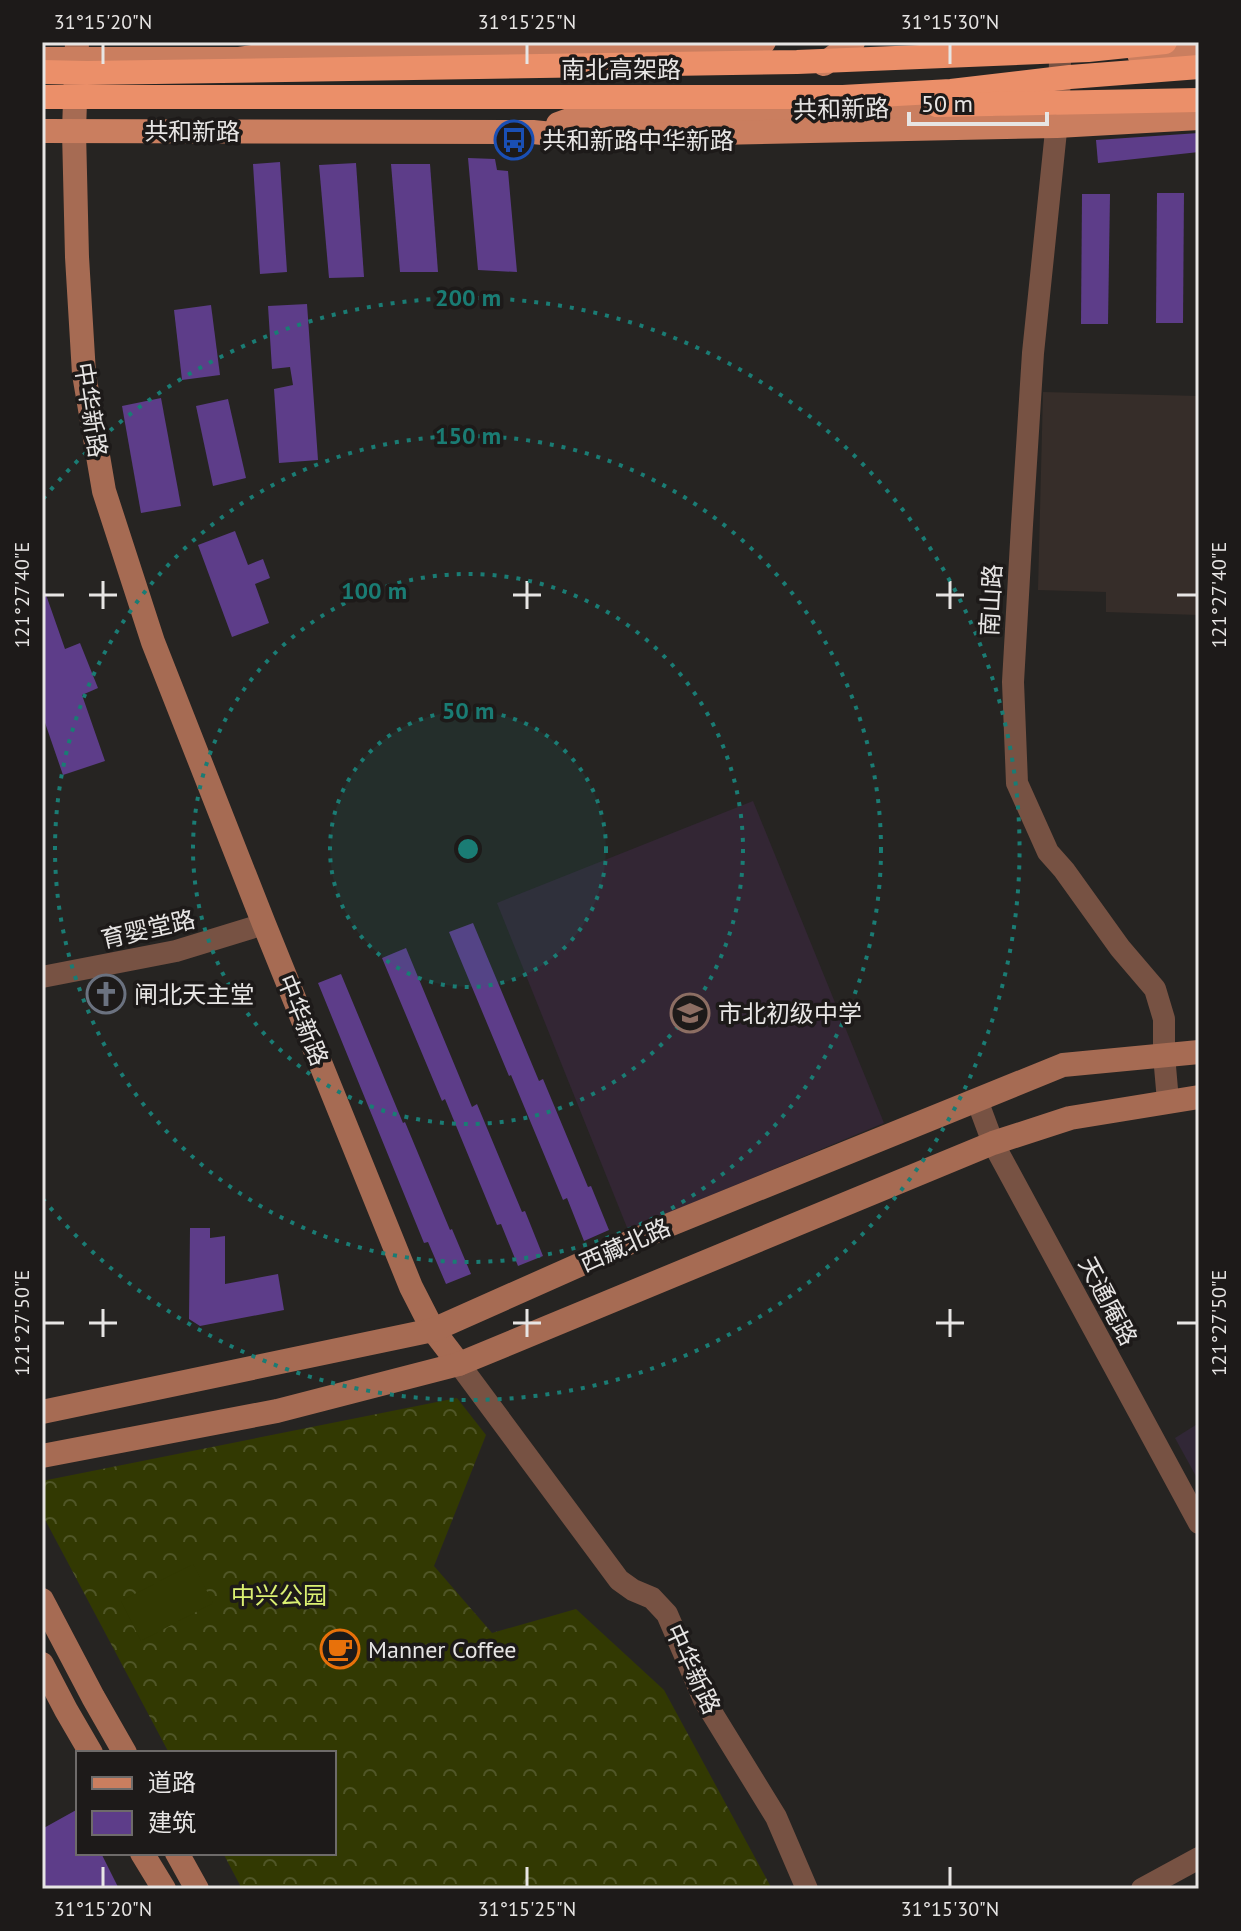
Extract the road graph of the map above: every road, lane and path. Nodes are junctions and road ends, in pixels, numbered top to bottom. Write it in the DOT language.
graph roads {
  1 [pos="255,42"];
  2 [pos="764,42"];
  3 [pos="853,42"];
  4 [pos="1165,42"];
  5 [pos="599,47"];
  6 [pos="1199,49"];
  7 [pos="292,51"];
  8 [pos="81,58"];
  9 [pos="1060,58"];
  10 [pos="42,59"];
  11 [pos="824,64"];
  12 [pos="1199,67"];
  13 [pos="42,70"];
  14 [pos="42,97"];
  15 [pos="843,97"];
  16 [pos="1199,97"];
  17 [pos="1053,118"];
  18 [pos="1199,118"];
  19 [pos="42,131"];
  20 [pos="74,131"];
  21 [pos="533,132"];
  22 [pos="264,924"];
  23 [pos="42,977"];
  24 [pos="1199,1052"];
  25 [pos="1164,1055"];
  26 [pos="1199,1097"];
  27 [pos="977,1100"];
  28 [pos="1168,1101"];
  29 [pos="993,1143"];
  30 [pos="433,1330"];
  31 [pos="459,1364"];
  32 [pos="42,1412"];
  33 [pos="42,1456"];
  34 [pos="1199,1523"];
  35 [pos="42,1600"];
  36 [pos="42,1664"];
  37 [pos="90,1751"];
  38 [pos="124,1751"];
  39 [pos="143,1855"];
  40 [pos="178,1855"];
  41 [pos="1199,1858"];
  42 [pos="164,1889"];
  43 [pos="197,1889"];
  44 [pos="807,1889"];
  45 [pos="1142,1889"];
  1 -- 7 [label="main road"];
  2 -- 5 [label="main road, 共和新路"];
  3 -- 11 [label="main road"];
  4 -- 8 [label="highway, 南北高架路, bridge"];
  5 -- 7 [label="main road, 共和新路"];
  5 -- 11 [label="main road, 共和新路"];
  6 -- 9 [label="main road, 共和新路"];
  7 -- 8 [label="main road, 共和新路"];
  8 -- 10 [label="main road, 共和新路"];
  8 -- 13 [label="highway, 南北高架路, bridge"];
  8 -- 20 [label="main road, 中华新路"];
  9 -- 11 [label="main road, 共和新路"];
  9 -- 17 [label="street, 南山路"];
  12 -- 15 [label="highway, 南北高架路, bridge"];
  14 -- 15 [label="highway, 南北高架路, bridge"];
  15 -- 16 [label="highway, bridge"];
  16 -- 17 [label="main road, 共和新路"];
  17 -- 18 [label="main road, 共和新路"];
  17 -- 21 [label="main road, 共和新路"];
  17 -- 21 [label="main road, 共和新路"];
  17 -- 25 [label="street, 南山路"];
  19 -- 20 [label="main road, 共和新路"];
  20 -- 21 [label="main road, 共和新路"];
  20 -- 22 [label="main road, 中华新路"];
  22 -- 23 [label="street, 育婴堂路"];
  22 -- 30 [label="main road, 中华新路"];
  24 -- 25 [label="main road, 西藏北路"];
  25 -- 27 [label="main road, 西藏北路"];
  25 -- 28 [label="street, 南山路"];
  26 -- 28 [label="main road, 西藏北路"];
  27 -- 29 [label="street, 天通庵路"];
  27 -- 30 [label="main road, 西藏北路"];
  28 -- 29 [label="main road, 西藏北路"];
  29 -- 31 [label="main road, 西藏北路"];
  29 -- 34 [label="street, 天通庵路"];
  30 -- 31 [label="main road, 中华新路"];
  30 -- 32 [label="main road, 西藏北路"];
  31 -- 33 [label="main road, 西藏北路"];
  31 -- 44 [label="street, 中华新路"];
  35 -- 38 [label="main road"];
  36 -- 37 [label="main road"];
  39 -- 42 [label="main road"];
  40 -- 43 [label="main road"];
  41 -- 45 [label="street"];
}
